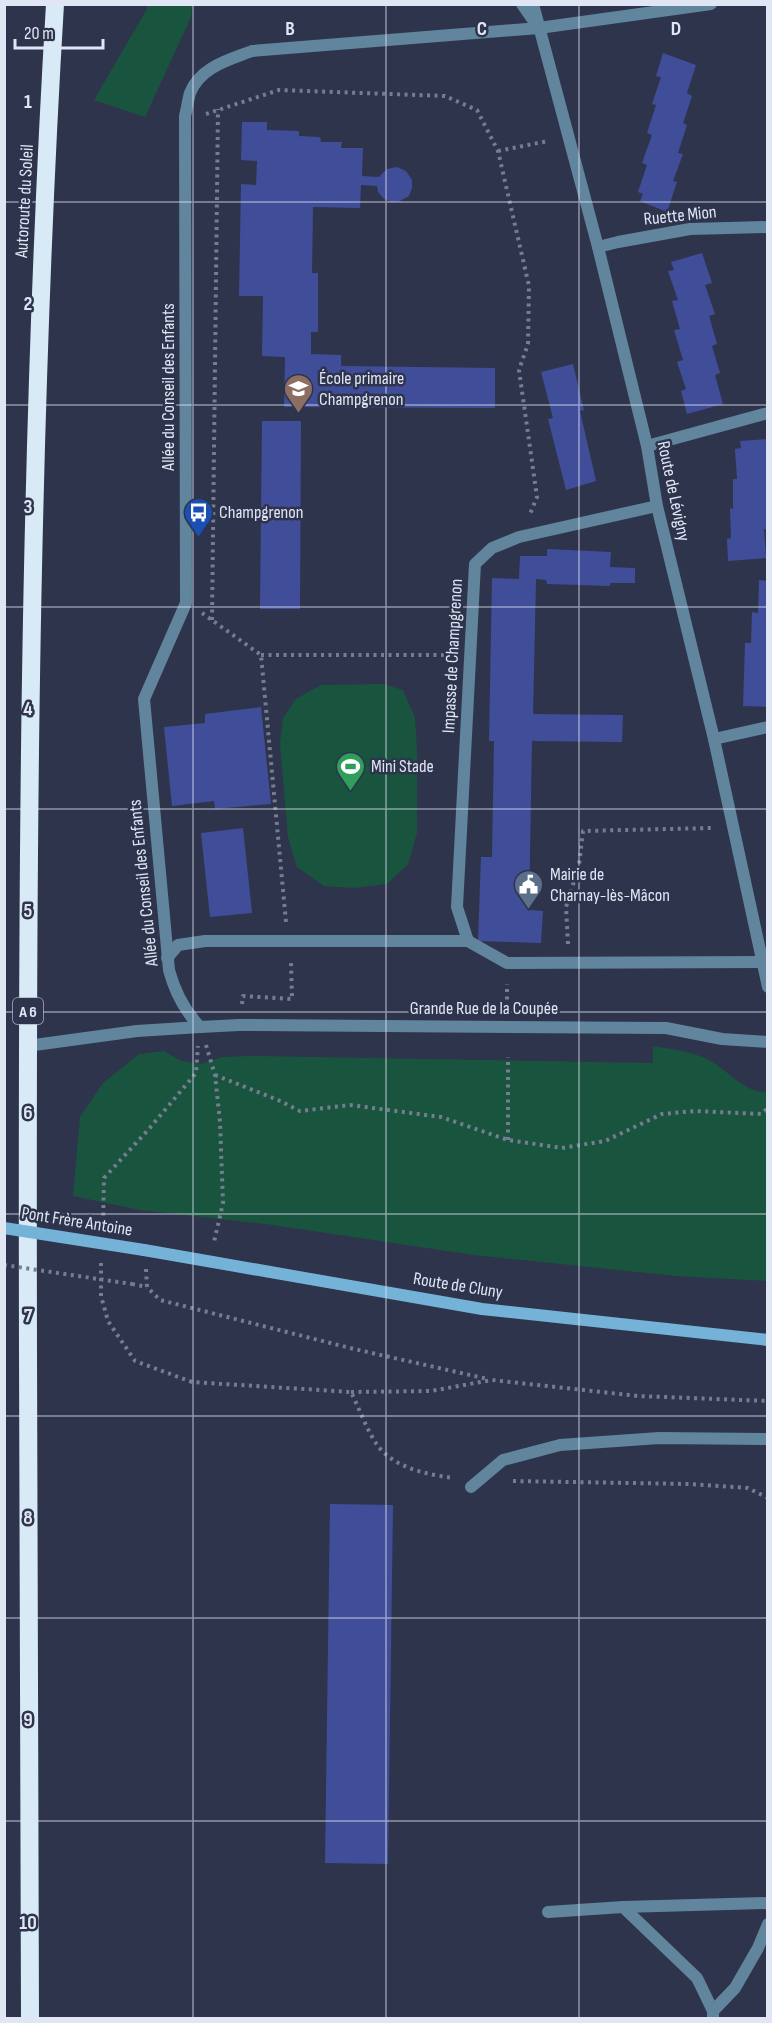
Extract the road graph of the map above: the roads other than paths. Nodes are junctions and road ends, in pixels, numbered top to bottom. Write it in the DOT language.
graph roads {
  1 [pos="55,4"];
  2 [pos="522,4"];
  3 [pos="533,4"];
  4 [pos="711,4"];
  5 [pos="539,28"];
  6 [pos="768,227"];
  7 [pos="598,247"];
  8 [pos="768,413"];
  9 [pos="647,446"];
  10 [pos="657,506"];
  11 [pos="768,727"];
  12 [pos="714,739"];
  13 [pos="468,941"];
  14 [pos="167,958"];
  15 [pos="763,962"];
  16 [pos="768,987"];
  17 [pos="200,1028"];
  18 [pos="768,1042"];
  19 [pos="27,1046"];
  20 [pos="4,1228"];
  21 [pos="144,1250"];
  22 [pos="768,1340"];
  23 [pos="768,1439"];
  24 [pos="475,1484"];
  25 [pos="768,1903"];
  26 [pos="623,1907"];
  27 [pos="548,1912"];
  28 [pos="768,1924"];
  29 [pos="713,2015"];
  30 [pos="30,2019"];
  1 -- 19 [label="highway, Autoroute du Soleil / A 6"];
  2 -- 5 [label="street"];
  3 -- 5 [label="street, Route de Lévigny"];
  4 -- 5 [label="street, Allée du Conseil des Enfants"];
  5 -- 7 [label="street, Route de Lévigny"];
  5 -- 14 [label="street, Allée du Conseil des Enfants"];
  6 -- 7 [label="street, Ruette Mion"];
  7 -- 9 [label="street, Route de Lévigny"];
  8 -- 9 [label="street"];
  9 -- 10 [label="street, Route de Lévigny"];
  10 -- 12 [label="street, Route de Lévigny"];
  10 -- 13 [label="street, Impasse de Champgrenon"];
  11 -- 12 [label="street"];
  12 -- 15 [label="street, Route de Lévigny"];
  13 -- 14 [label="street"];
  13 -- 15 [label="street"];
  14 -- 17 [label="street, Allée du Conseil des Enfants"];
  15 -- 16 [label="street, Route de Lévigny"];
  17 -- 18 [label="street, Grande Rue de la Coupée"];
  17 -- 19 [label="street, Grande Rue de la Coupée"];
  19 -- 30 [label="highway, Autoroute du Soleil / A 6"];
  20 -- 21 [label="main road, Pont Frère Antoine, bridge"];
  21 -- 22 [label="main road, Route de Cluny"];
  23 -- 24 [label="street"];
  25 -- 26 [label="street"];
  26 -- 27 [label="street"];
  26 -- 29 [label="street"];
  28 -- 29 [label="street"];
}
